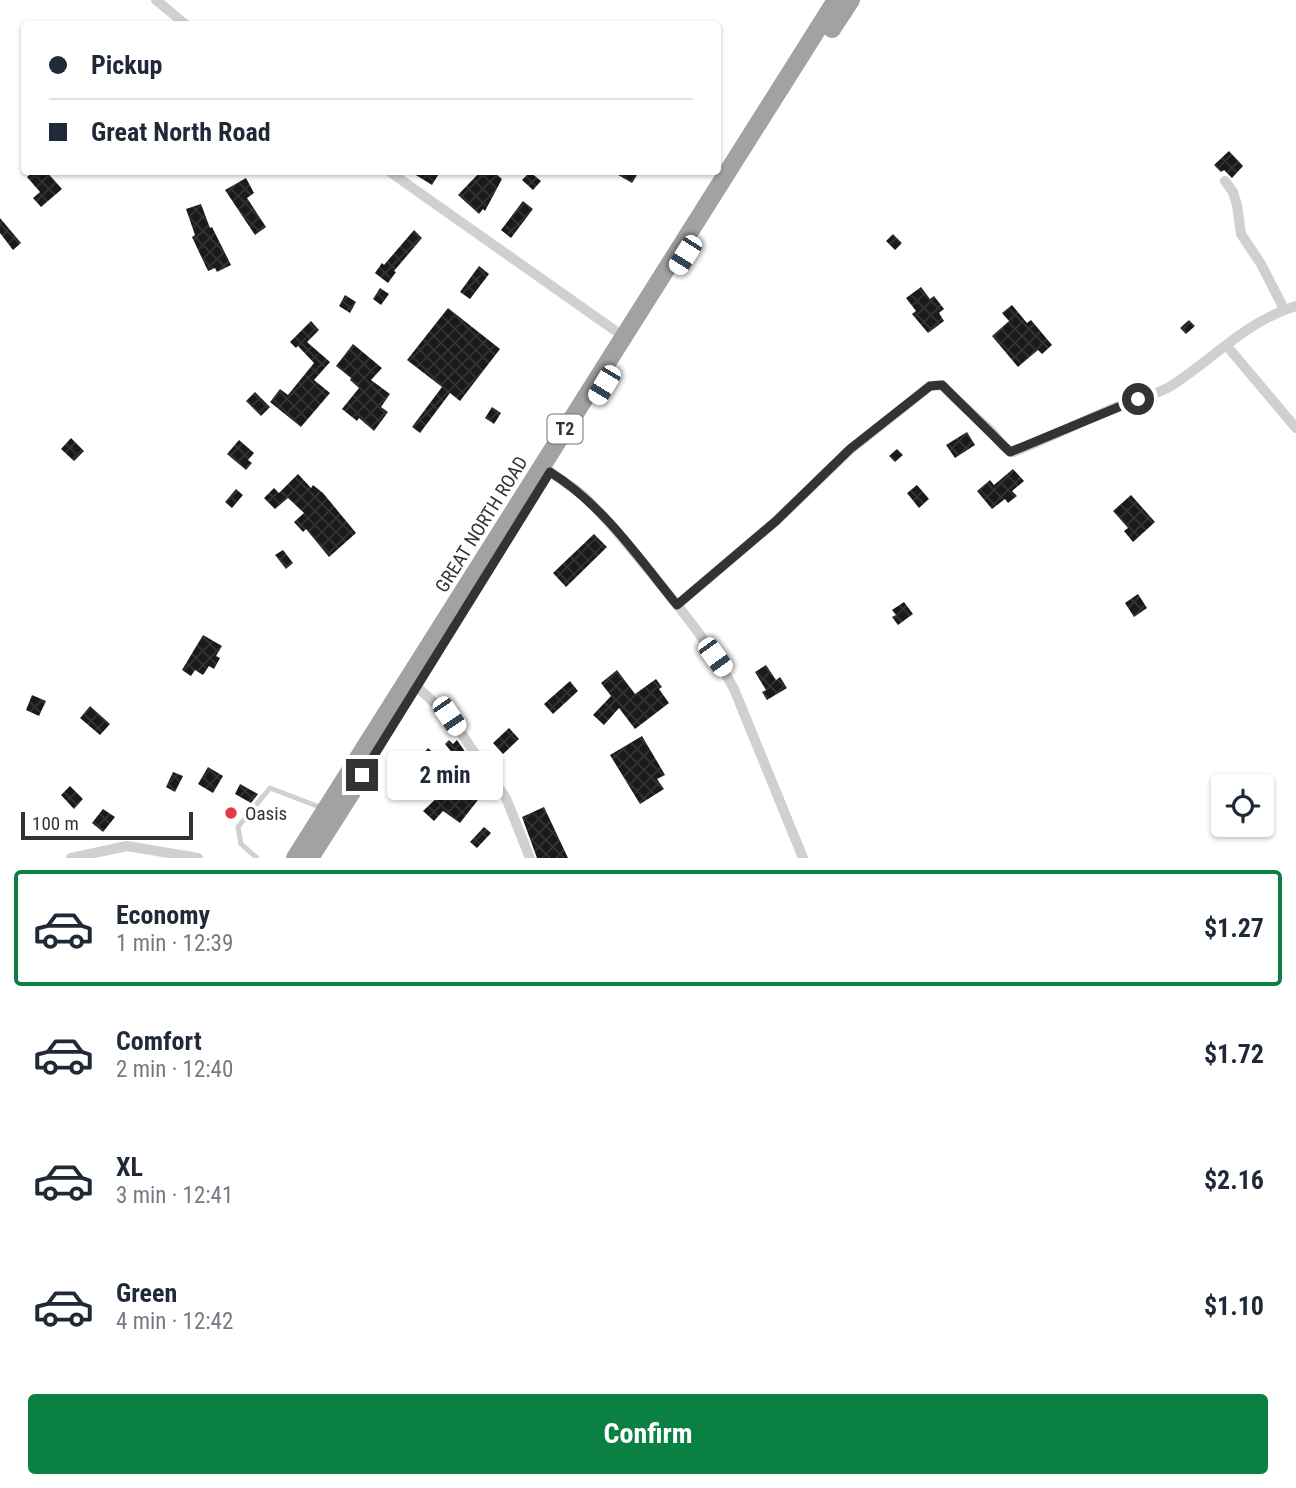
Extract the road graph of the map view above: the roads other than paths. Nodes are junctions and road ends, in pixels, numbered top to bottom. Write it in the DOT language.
graph roads {
  1 [pos="156,0"];
  2 [pos="836,0"];
  3 [pos="851,0"];
  4 [pos="181,21"];
  5 [pos="394,175"];
  6 [pos="1225,181"];
  7 [pos="1296,306"];
  8 [pos="1284,309"];
  9 [pos="627,339"];
  10 [pos="1226,345"];
  11 [pos="1296,428"];
  12 [pos="546,469"];
  13 [pos="677,605"];
  14 [pos="417,687"];
  15 [pos="332,812"];
  16 [pos="71,858"];
  17 [pos="198,858"];
  18 [pos="257,858"];
  19 [pos="295,858"];
  20 [pos="310,858"];
  21 [pos="530,858"];
  22 [pos="803,858"];
  1 -- 4 [label="street"];
  2 -- 9 [label="highway, GREAT NORTH ROAD / T2"];
  3 -- 9 [label="highway, GREAT NORTH ROAD / T2"];
  5 -- 9 [label="street"];
  6 -- 8 [label="street"];
  7 -- 8 [label="street"];
  8 -- 10 [label="street"];
  9 -- 12 [label="highway, GREAT NORTH ROAD / T2"];
  10 -- 11 [label="street"];
  10 -- 13 [label="street"];
  12 -- 13 [label="street"];
  12 -- 14 [label="highway, GREAT NORTH ROAD / T2"];
  12 -- 15 [label="highway, GREAT NORTH ROAD / T2"];
  13 -- 22 [label="street"];
  14 -- 15 [label="highway, GREAT NORTH ROAD / T2"];
  14 -- 21 [label="street"];
  15 -- 18 [label="lane"];
  15 -- 19 [label="highway, GREAT NORTH ROAD / T2"];
  15 -- 20 [label="highway, GREAT NORTH ROAD / T2"];
  16 -- 17 [label="street"];
}
